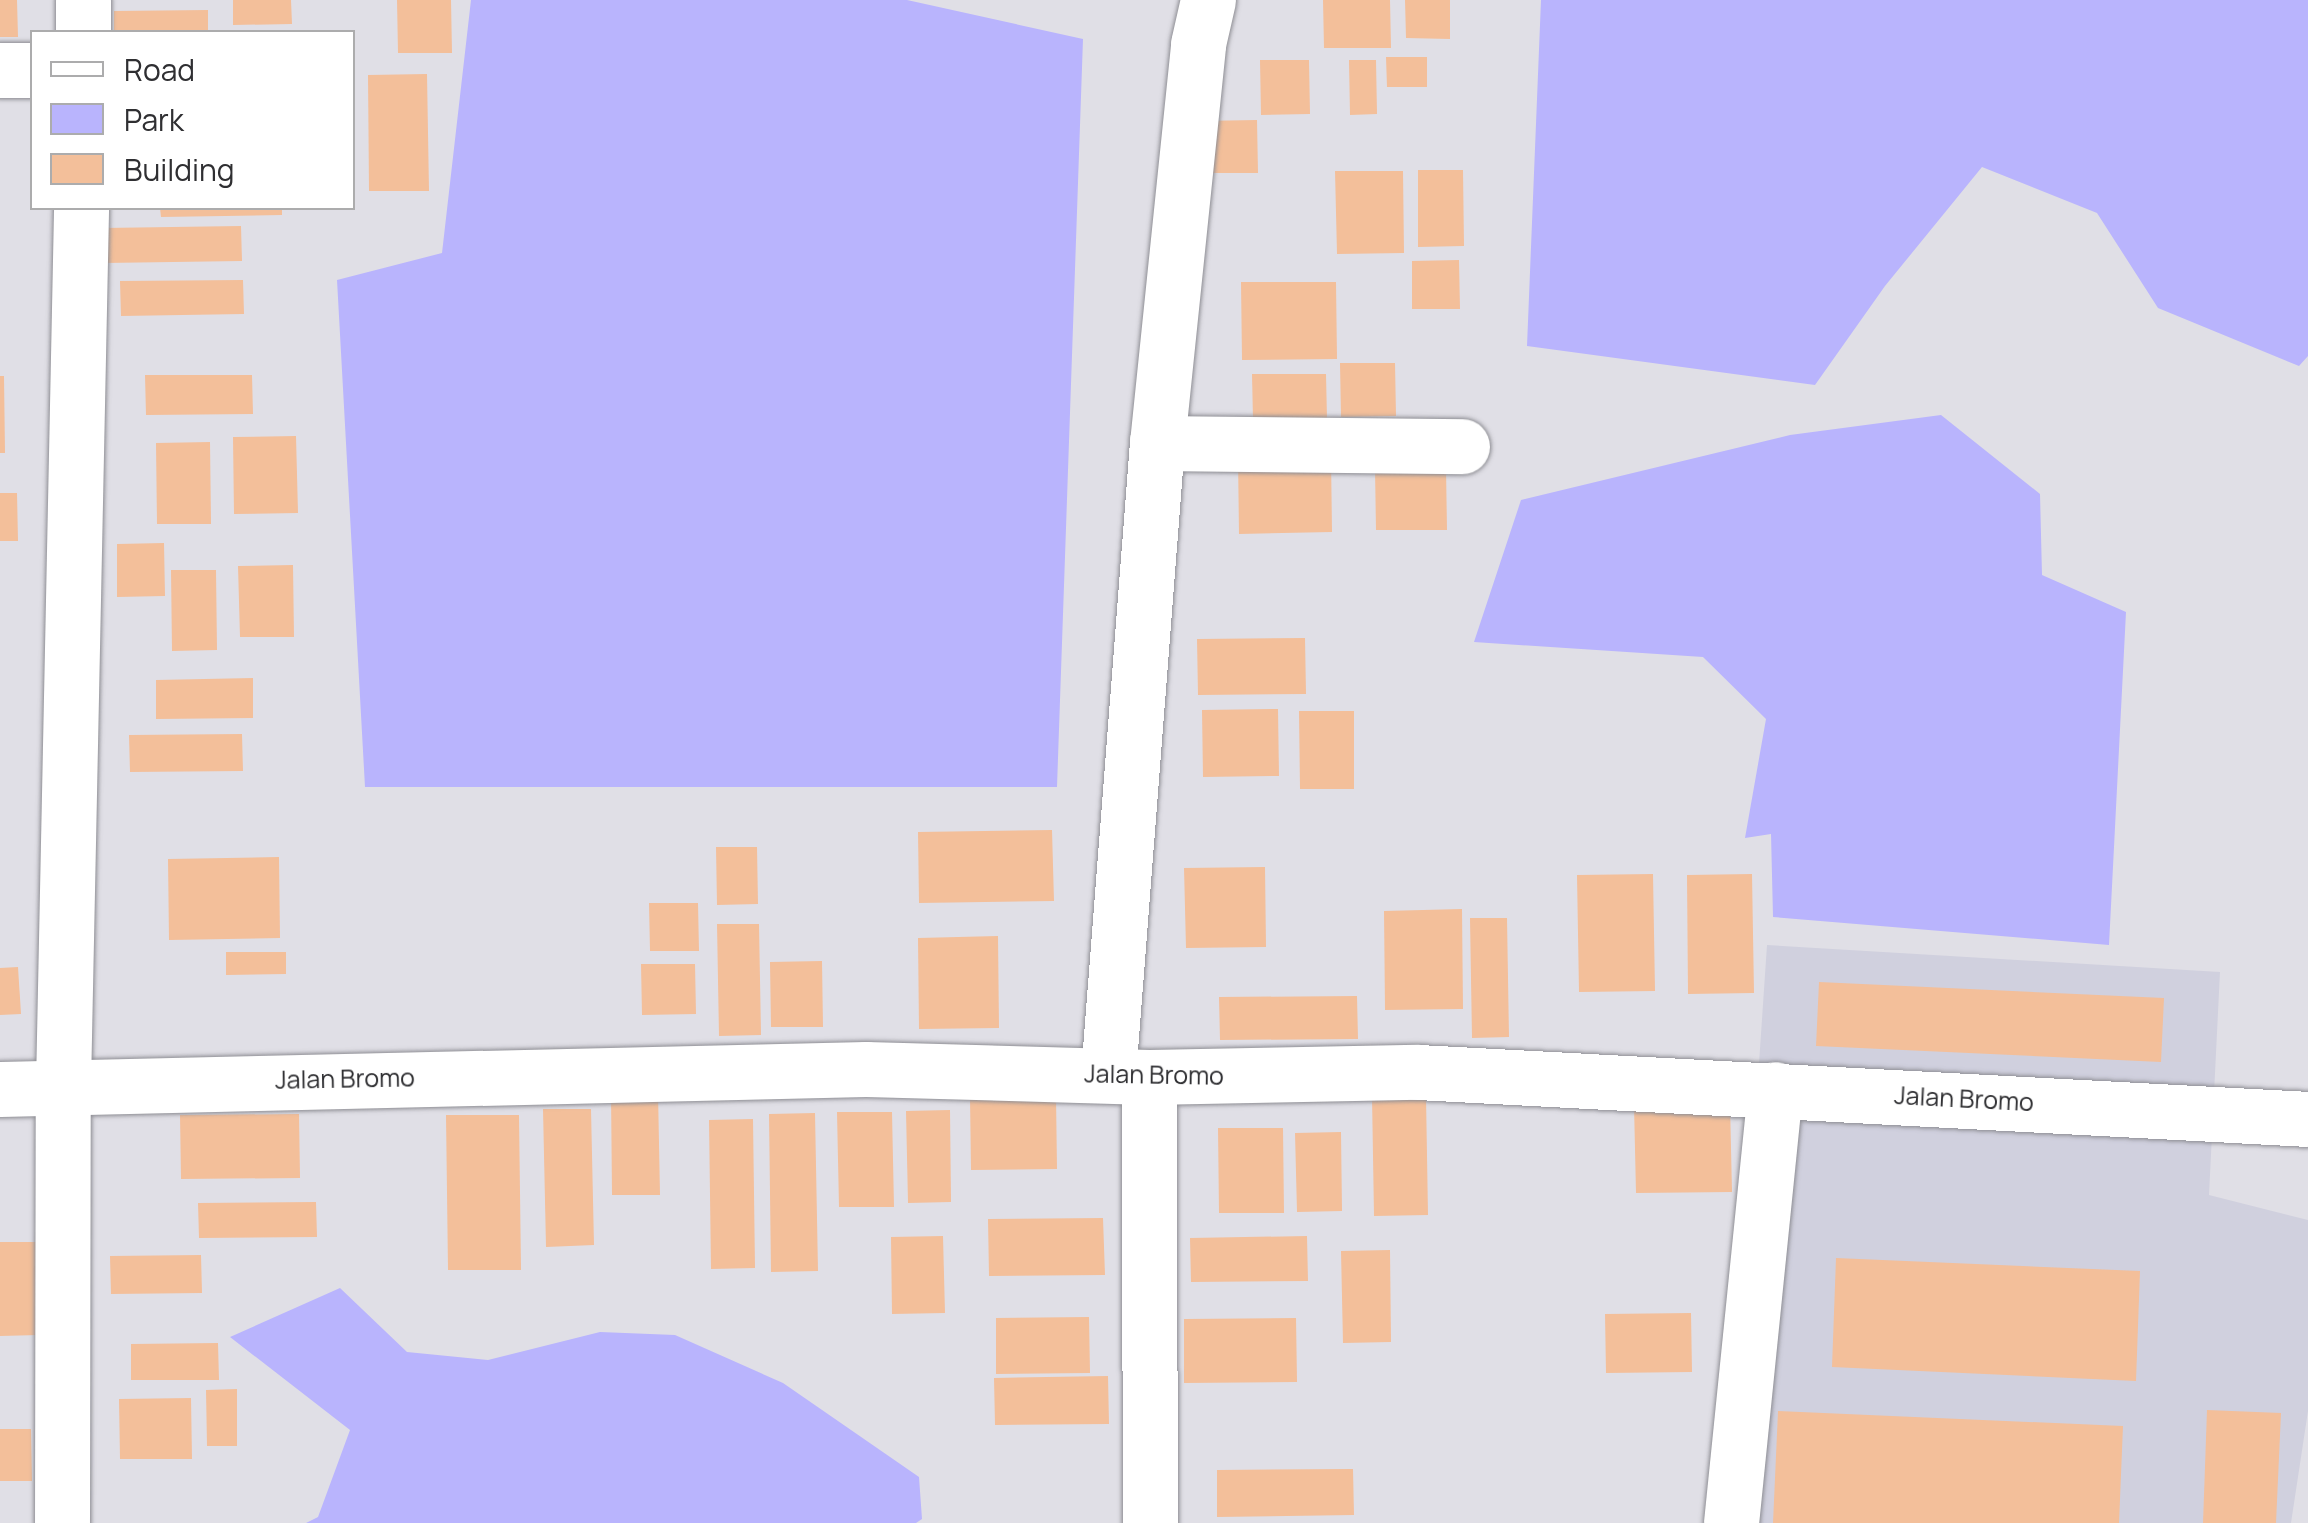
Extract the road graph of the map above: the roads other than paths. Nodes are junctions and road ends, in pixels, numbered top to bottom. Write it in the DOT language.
graph roads {
  1 [pos="83,0"];
  2 [pos="1208,0"];
  3 [pos="83,30"];
  4 [pos="0,70"];
  5 [pos="30,70"];
  6 [pos="81,210"];
  7 [pos="1157,443"];
  8 [pos="1462,446"];
  9 [pos="1129,1076"];
  10 [pos="62,1085"];
  11 [pos="0,1089"];
  12 [pos="1775,1089"];
  13 [pos="2308,1119"];
  14 [pos="62,1523"];
  15 [pos="1150,1523"];
  16 [pos="1731,1523"];
  1 -- 3 [label="street"];
  2 -- 7 [label="street"];
  4 -- 5 [label="street"];
  6 -- 10 [label="street"];
  7 -- 8 [label="street"];
  7 -- 9 [label="street"];
  9 -- 10 [label="street, Jalan Bromo"];
  9 -- 12 [label="street, Jalan Bromo"];
  9 -- 15 [label="street"];
  10 -- 11 [label="street, Jalan Bromo"];
  10 -- 14 [label="street"];
  12 -- 13 [label="street, Jalan Bromo"];
  12 -- 16 [label="street"];
}
